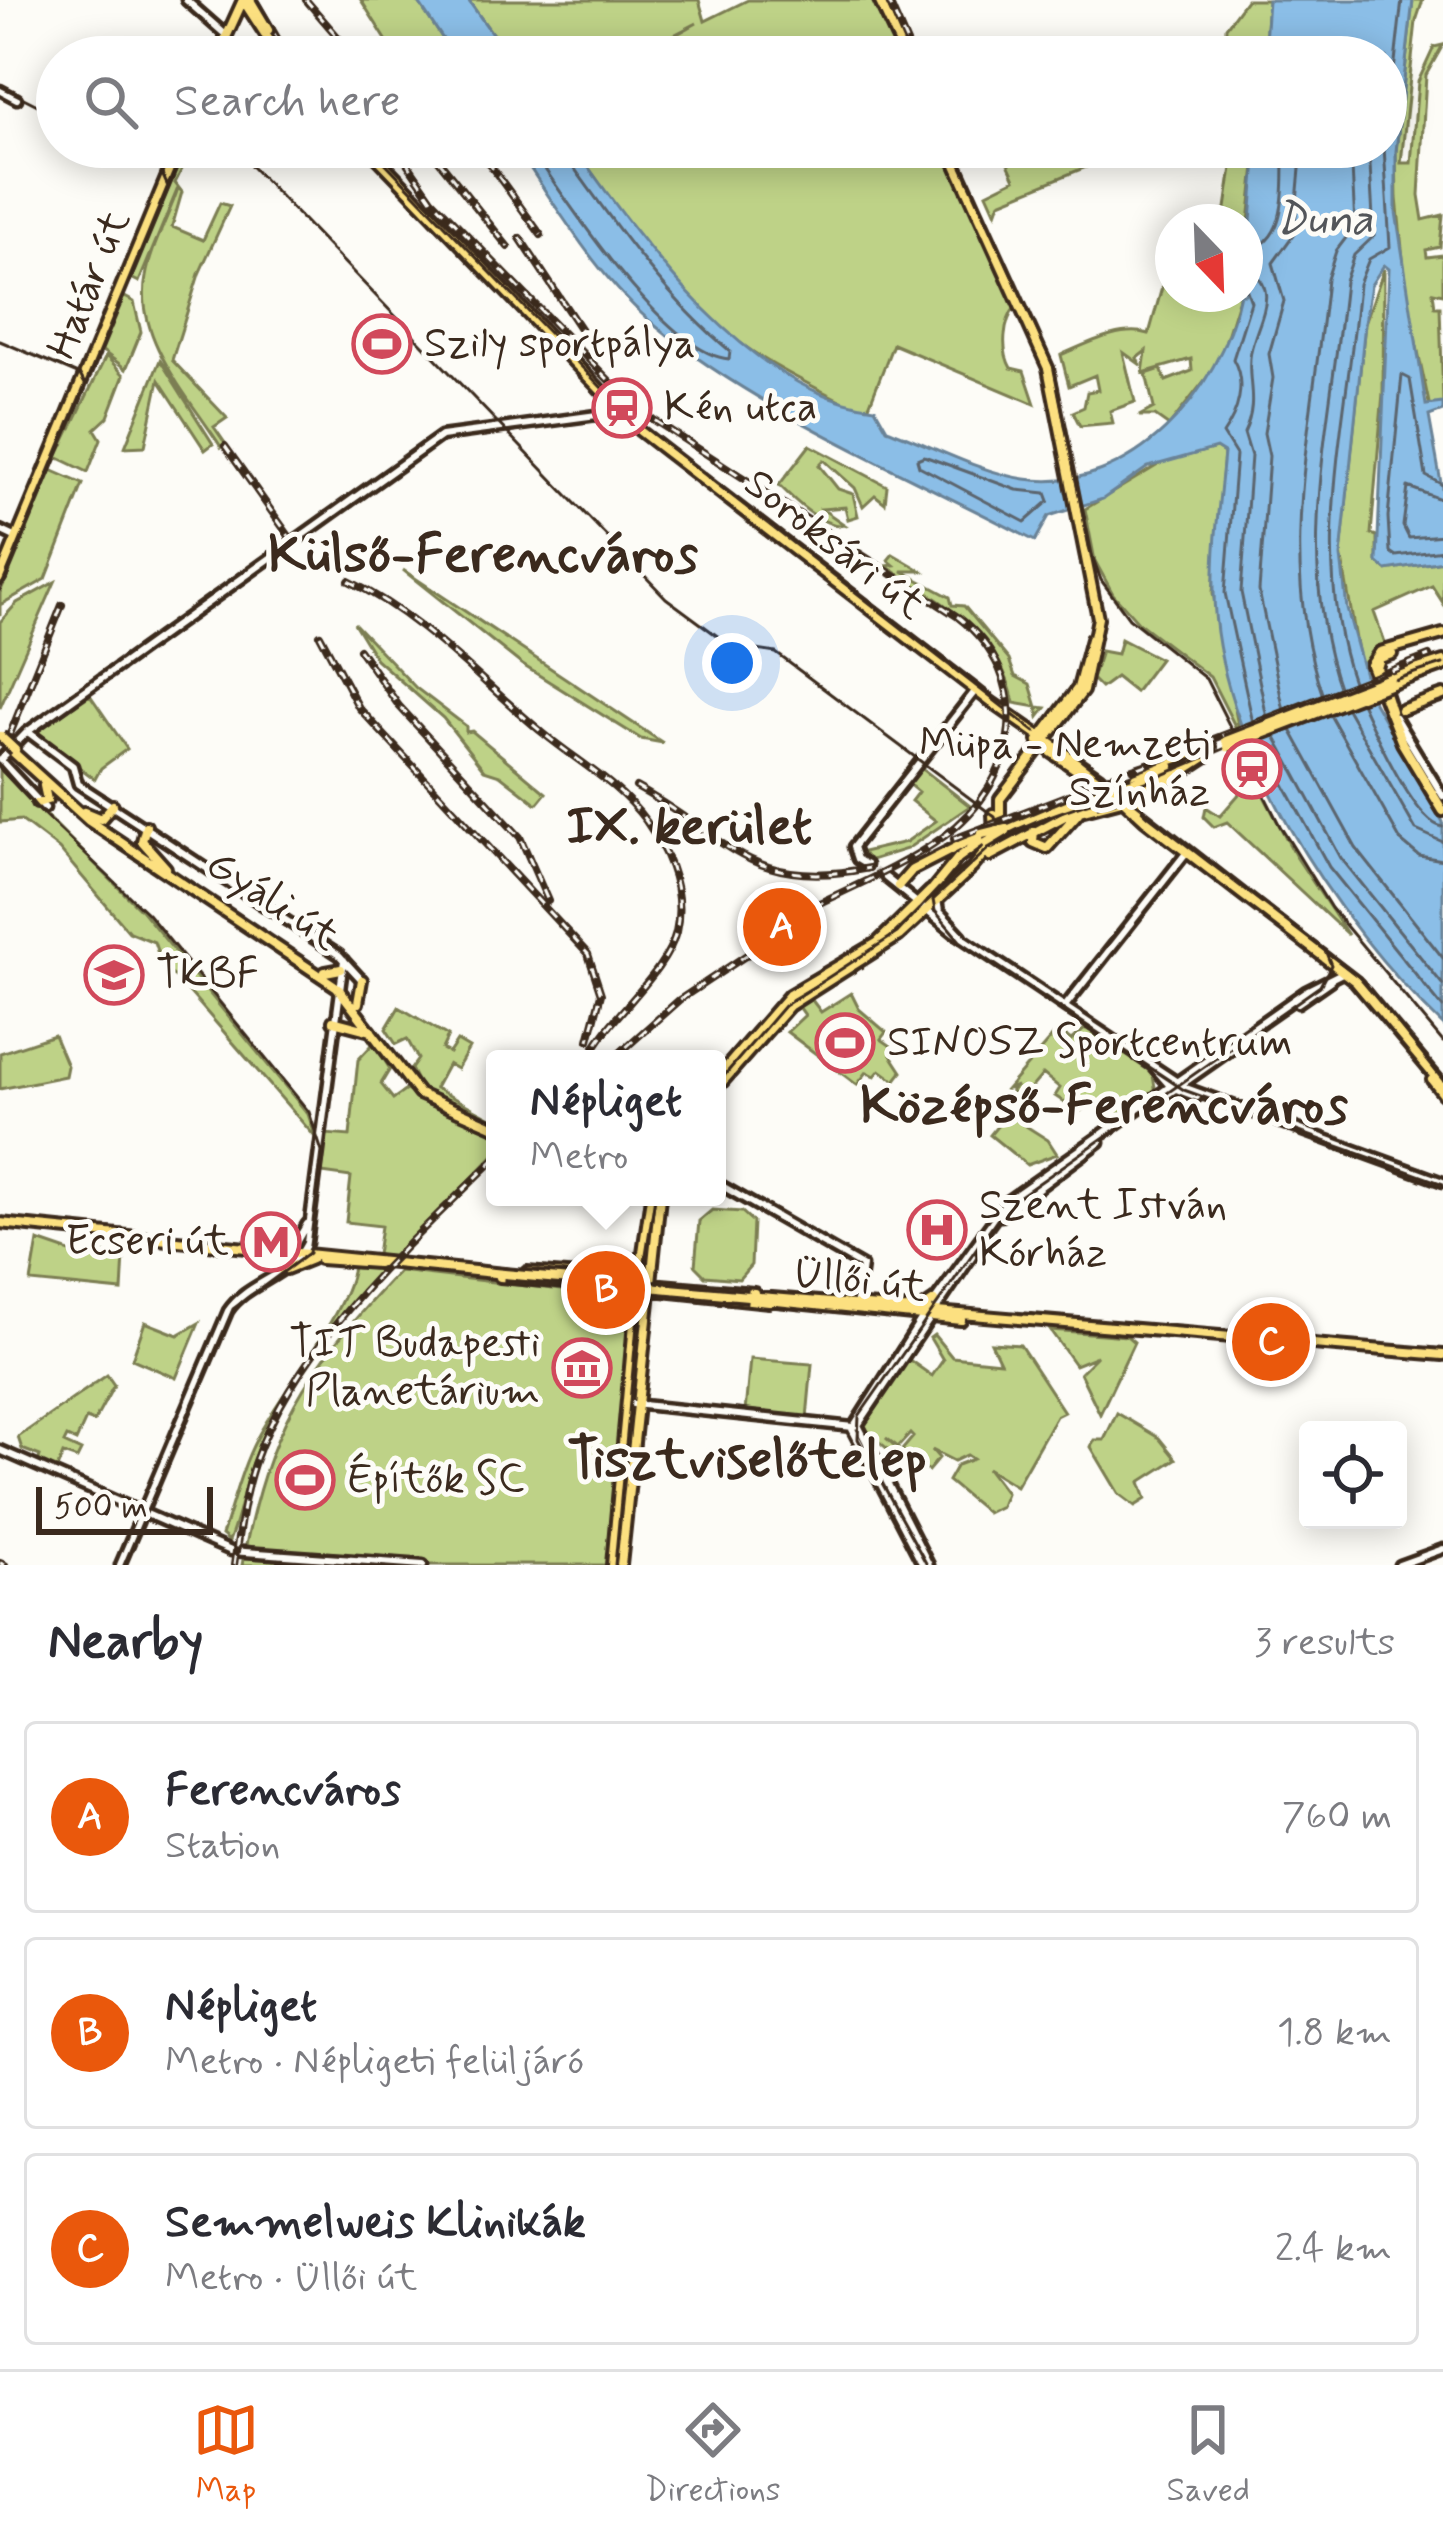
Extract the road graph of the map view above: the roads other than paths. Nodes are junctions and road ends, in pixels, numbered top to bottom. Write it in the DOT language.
graph roads {
  1 [pos="186,0"];
  2 [pos="879,0"];
  3 [pos="243,7"];
  4 [pos="222,30"];
  5 [pos="221,36"];
  6 [pos="266,36"];
  7 [pos="895,36"];
  8 [pos="0,90"];
  9 [pos="17,99"];
  10 [pos="170,168"];
  11 [pos="384,168"];
  12 [pos="958,168"];
  13 [pos="612,410"];
  14 [pos="1076,512"];
  15 [pos="0,530"];
  16 [pos="17,538"];
  17 [pos="0,578"];
  18 [pos="1443,637"];
  19 [pos="1443,664"];
  20 [pos="975,691"];
  21 [pos="1443,695"];
  22 [pos="1392,710"];
  23 [pos="1054,730"];
  24 [pos="27,732"];
  25 [pos="1040,742"];
  26 [pos="4,751"];
  27 [pos="1209,751"];
  28 [pos="1060,753"];
  29 [pos="37,775"];
  30 [pos="1096,779"];
  31 [pos="1132,783"];
  32 [pos="1443,796"];
  33 [pos="1117,797"];
  34 [pos="1093,800"];
  35 [pos="69,804"];
  36 [pos="113,805"];
  37 [pos="41,806"];
  38 [pos="1443,811"];
  39 [pos="84,812"];
  40 [pos="1142,816"];
  41 [pos="996,817"];
  42 [pos="1040,826"];
  43 [pos="143,831"];
  44 [pos="984,838"];
  45 [pos="1016,840"];
  46 [pos="1187,852"];
  47 [pos="1042,855"];
  48 [pos="866,866"];
  49 [pos="973,867"];
  50 [pos="166,868"];
  51 [pos="886,878"];
  52 [pos="898,886"];
  53 [pos="934,895"];
  54 [pos="919,903"];
  55 [pos="964,939"];
  56 [pos="1322,956"];
  57 [pos="1342,972"];
  58 [pos="340,975"];
  59 [pos="357,977"];
  60 [pos="1318,983"];
  61 [pos="348,997"];
  62 [pos="358,1003"];
  63 [pos="1066,1005"];
  64 [pos="337,1022"];
  65 [pos="374,1034"];
  66 [pos="726,1068"];
  67 [pos="726,1078"];
  68 [pos="1180,1087"];
  69 [pos="1441,1087"];
  70 [pos="480,1119"];
  71 [pos="486,1121"];
  72 [pos="1443,1184"];
  73 [pos="726,1188"];
  74 [pos="654,1206"];
  75 [pos="105,1222"];
  76 [pos="0,1226"];
  77 [pos="92,1232"];
  78 [pos="106,1237"];
  79 [pos="301,1252"];
  80 [pos="266,1254"];
  81 [pos="351,1262"];
  82 [pos="282,1270"];
  83 [pos="479,1272"];
  84 [pos="638,1285"];
  85 [pos="684,1289"];
  86 [pos="767,1295"];
  87 [pos="748,1296"];
  88 [pos="783,1303"];
  89 [pos="936,1303"];
  90 [pos="856,1309"];
  91 [pos="925,1319"];
  92 [pos="1443,1354"];
  93 [pos="192,1397"];
  94 [pos="179,1402"];
  95 [pos="633,1404"];
  96 [pos="853,1427"];
  97 [pos="4,1452"];
  98 [pos="892,1503"];
  99 [pos="142,1513"];
  100 [pos="1443,1550"];
  101 [pos="120,1565"];
  102 [pos="424,1565"];
  103 [pos="617,1565"];
  104 [pos="926,1565"];
  105 [pos="1399,1565"];
  1 -- 4 [label="street"];
  2 -- 7 [label="main road"];
  3 -- 4 [label="main road"];
  3 -- 6 [label="main road"];
  4 -- 5 [label="main road"];
  8 -- 9 [label="street"];
  10 -- 16 [label="main road, Határ út"];
  11 -- 13 [label="main road, Soroksári út"];
  12 -- 14 [label="main road"];
  13 -- 20 [label="main road, Soroksári út"];
  13 -- 24 [label="street"];
  14 -- 23 [label="main road"];
  14 -- 25 [label="main road"];
  15 -- 16 [label="street"];
  16 -- 17 [label="main road, Határ út"];
  18 -- 22 [label="main road"];
  19 -- 27 [label="main road, bridge"];
  20 -- 25 [label="main road, Soroksári út"];
  20 -- 25 [label="main road, Soroksári út"];
  20 -- 48 [label="street"];
  21 -- 22 [label="main road"];
  22 -- 32 [label="street"];
  22 -- 38 [label="main road"];
  23 -- 25 [label="main road"];
  23 -- 28 [label="main road"];
  24 -- 26 [label="street"];
  24 -- 36 [label="street, Gyáli út"];
  25 -- 28 [label="main road, Soroksári út"];
  25 -- 30 [label="main road, Soroksári út"];
  25 -- 41 [label="main road"];
  26 -- 29 [label="main road, Gyáli út"];
  26 -- 37 [label="street"];
  26 -- 39 [label="main road, Gyáli út"];
  27 -- 31 [label="main road"];
  27 -- 40 [label="main road"];
  28 -- 30 [label="main road, Soroksári út"];
  29 -- 35 [label="main road, Gyáli út"];
  29 -- 37 [label="main road"];
  30 -- 31 [label="main road"];
  30 -- 33 [label="main road, Soroksári út"];
  30 -- 34 [label="main road"];
  31 -- 33 [label="main road"];
  31 -- 34 [label="main road, bridge"];
  33 -- 34 [label="main road"];
  33 -- 40 [label="main road, Soroksári út"];
  34 -- 42 [label="main road"];
  34 -- 42 [label="main road"];
  34 -- 44 [label="main road, bridge"];
  35 -- 37 [label="main road"];
  35 -- 58 [label="main road, Gyáli út"];
  36 -- 39 [label="main road"];
  36 -- 43 [label="street, Gyáli út"];
  39 -- 50 [label="main road, Gyáli út"];
  40 -- 46 [label="main road, Soroksári út"];
  41 -- 49 [label="main road"];
  41 -- 53 [label="main road"];
  42 -- 45 [label="main road"];
  43 -- 50 [label="main road"];
  43 -- 58 [label="street, Gyáli út"];
  44 -- 52 [label="main road"];
  44 -- 53 [label="main road"];
  45 -- 47 [label="main road"];
  45 -- 49 [label="main road"];
  46 -- 56 [label="main road, Soroksári út"];
  46 -- 63 [label="street"];
  49 -- 53 [label="main road"];
  50 -- 58 [label="main road, Gyáli út"];
  51 -- 52 [label="street"];
  52 -- 54 [label="street"];
  53 -- 54 [label="main road"];
  53 -- 55 [label="street"];
  54 -- 55 [label="street"];
  54 -- 66 [label="main road"];
  54 -- 67 [label="main road"];
  55 -- 63 [label="street"];
  56 -- 57 [label="main road, Soroksári út"];
  56 -- 60 [label="street"];
  57 -- 60 [label="street"];
  57 -- 68 [label="street"];
  57 -- 69 [label="main road, Soroksári út"];
  58 -- 59 [label="street, Gyáli út"];
  58 -- 61 [label="main road, Gyáli út"];
  58 -- 62 [label="main road, Gyáli út"];
  58 -- 64 [label="street"];
  59 -- 62 [label="main road"];
  60 -- 68 [label="street"];
  61 -- 64 [label="main road"];
  61 -- 65 [label="main road, Gyáli út"];
  62 -- 70 [label="main road, Gyáli út"];
  63 -- 68 [label="street"];
  64 -- 65 [label="main road"];
  64 -- 79 [label="street"];
  65 -- 70 [label="main road, Gyáli út"];
  68 -- 72 [label="street"];
  68 -- 72 [label="street"];
  68 -- 89 [label="street"];
  70 -- 71 [label="main road, Gyáli út"];
  73 -- 90 [label="street"];
  74 -- 84 [label="main road"];
  75 -- 77 [label="main road"];
  75 -- 78 [label="street"];
  76 -- 77 [label="main road"];
  76 -- 78 [label="main road"];
  77 -- 78 [label="main road"];
  78 -- 79 [label="main road"];
  78 -- 80 [label="main road"];
  79 -- 80 [label="main road"];
  79 -- 81 [label="main road"];
  79 -- 81 [label="main road"];
  79 -- 82 [label="main road"];
  79 -- 82 [label="main road"];
  80 -- 82 [label="main road"];
  81 -- 83 [label="main road"];
  82 -- 93 [label="street"];
  83 -- 84 [label="main road"];
  83 -- 87 [label="main road, bridge"];
  84 -- 85 [label="main road"];
  84 -- 95 [label="main road"];
  85 -- 86 [label="main road"];
  85 -- 88 [label="main road"];
  86 -- 87 [label="main road, Üllői út"];
  86 -- 90 [label="main road, Üllői út"];
  87 -- 88 [label="main road, Üllői út"];
  88 -- 90 [label="main road, Üllői út"];
  89 -- 91 [label="main road"];
  89 -- 91 [label="main road"];
  90 -- 91 [label="main road, Üllői út"];
  91 -- 92 [label="main road, Üllői út"];
  91 -- 96 [label="street"];
  91 -- 98 [label="street"];
  93 -- 94 [label="street"];
  93 -- 99 [label="street"];
  95 -- 96 [label="street"];
  95 -- 103 [label="main road"];
  96 -- 98 [label="street"];
  97 -- 99 [label="street"];
  98 -- 104 [label="street"];
  99 -- 101 [label="street"];
  99 -- 102 [label="street"];
  100 -- 105 [label="street"];
}
